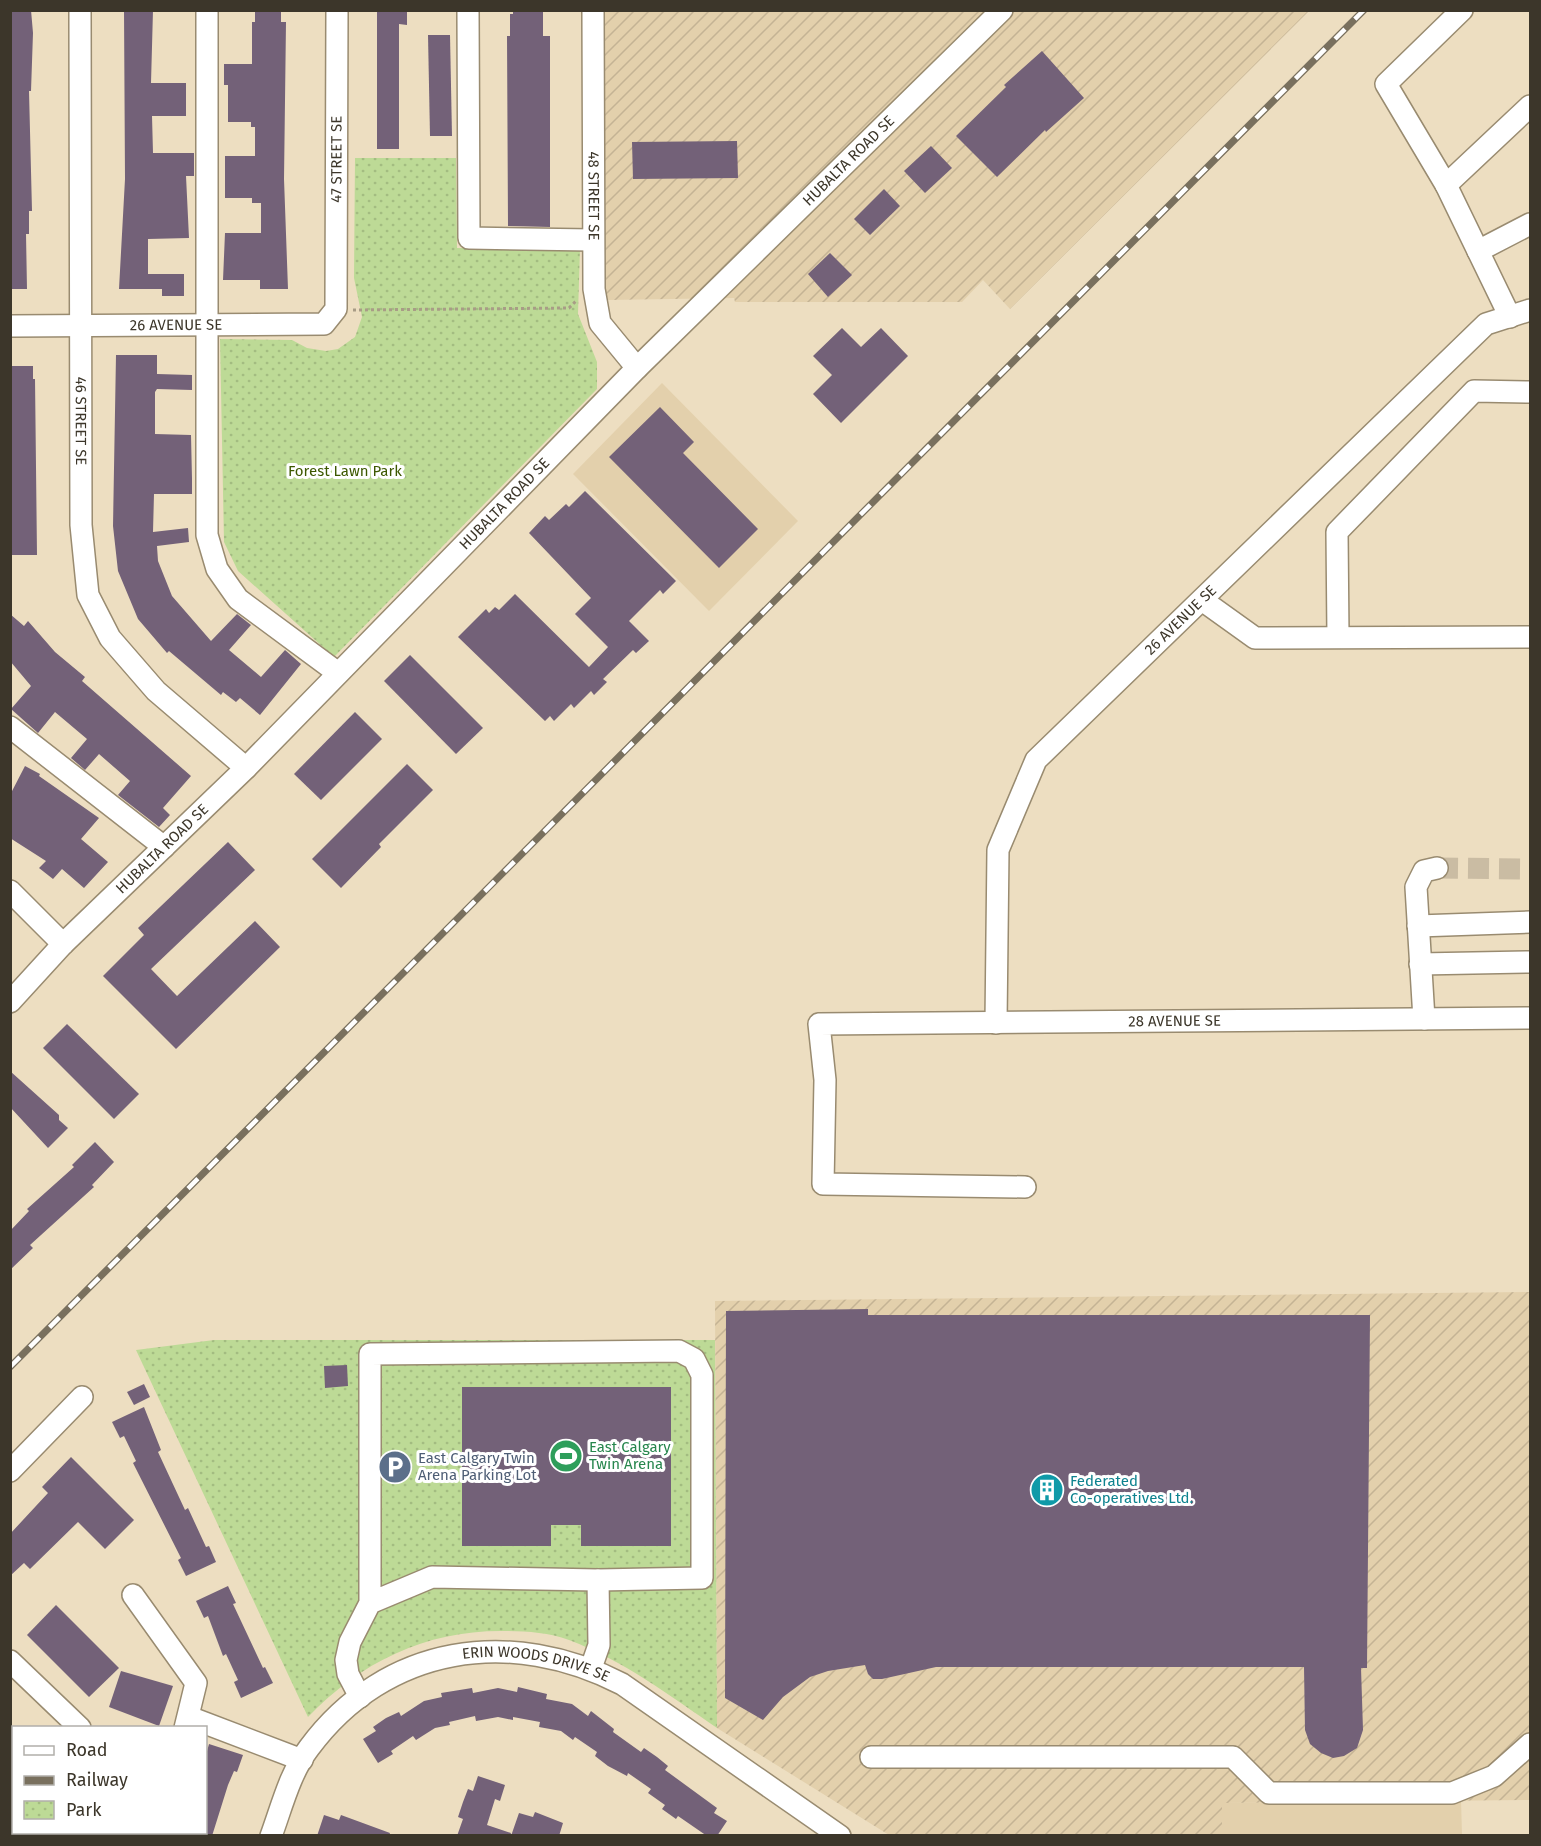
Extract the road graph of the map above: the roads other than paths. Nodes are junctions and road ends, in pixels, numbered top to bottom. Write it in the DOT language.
graph roads {
  1 [pos="80,10"];
  2 [pos="207,10"];
  3 [pos="337,10"];
  4 [pos="468,10"];
  5 [pos="593,10"];
  6 [pos="1002,10"];
  7 [pos="1462,10"];
  8 [pos="1530,106"];
  9 [pos="1446,185"];
  10 [pos="1530,224"];
  11 [pos="592,240"];
  12 [pos="1478,251"];
  13 [pos="336,309"];
  14 [pos="1530,310"];
  15 [pos="1510,316"];
  16 [pos="207,324"];
  17 [pos="81,325"];
  18 [pos="10,326"];
  19 [pos="637,368"];
  20 [pos="1530,392"];
  21 [pos="1202,600"];
  22 [pos="1338,637"];
  23 [pos="1530,637"];
  24 [pos="338,672"];
  25 [pos="10,727"];
  26 [pos="246,768"];
  27 [pos="164,848"];
  28 [pos="1437,868"];
  29 [pos="10,891"];
  30 [pos="1530,922"];
  31 [pos="1418,926"];
  32 [pos="63,944"];
  33 [pos="1530,962"];
  34 [pos="1420,964"];
  35 [pos="10,1002"];
  36 [pos="1530,1018"];
  37 [pos="1424,1019"];
  38 [pos="996,1023"];
  39 [pos="1025,1187"];
  40 [pos="82,1397"];
  41 [pos="10,1471"];
  42 [pos="598,1580"];
  43 [pos="134,1595"];
  44 [pos="370,1603"];
  45 [pos="10,1661"];
  46 [pos="591,1668"];
  47 [pos="360,1697"];
  48 [pos="187,1722"];
  49 [pos="78,1726"];
  50 [pos="207,1729"];
  51 [pos="1530,1744"];
  52 [pos="871,1756"];
  53 [pos="302,1760"];
  54 [pos="271,1836"];
  55 [pos="840,1836"];
  1 -- 17 [label="street, 46 STREET SE"];
  2 -- 16 [label="street"];
  3 -- 13 [label="street, 47 STREET SE"];
  4 -- 11 [label="street"];
  5 -- 11 [label="street, 48 STREET SE"];
  6 -- 19 [label="street, HUBALTA ROAD SE"];
  7 -- 9 [label="street"];
  8 -- 9 [label="street"];
  9 -- 12 [label="street"];
  10 -- 12 [label="street"];
  11 -- 19 [label="street, 48 STREET SE"];
  12 -- 15 [label="street"];
  13 -- 16 [label="street, 26 AVENUE SE"];
  14 -- 15 [label="street, 26 AVENUE SE"];
  15 -- 21 [label="street, 26 AVENUE SE"];
  16 -- 17 [label="street, 26 AVENUE SE"];
  16 -- 24 [label="street"];
  17 -- 18 [label="street, 26 AVENUE SE"];
  17 -- 26 [label="street, 46 STREET SE"];
  19 -- 24 [label="street, HUBALTA ROAD SE"];
  20 -- 22 [label="street"];
  21 -- 22 [label="street"];
  21 -- 38 [label="street, 26 AVENUE SE"];
  22 -- 23 [label="street"];
  24 -- 26 [label="street, HUBALTA ROAD SE"];
  25 -- 27 [label="street"];
  26 -- 27 [label="street, HUBALTA ROAD SE"];
  27 -- 32 [label="street, HUBALTA ROAD SE"];
  28 -- 31 [label="street"];
  29 -- 32 [label="street"];
  30 -- 31 [label="street"];
  31 -- 34 [label="street"];
  32 -- 35 [label="street, HUBALTA ROAD SE"];
  33 -- 34 [label="street"];
  34 -- 37 [label="street"];
  36 -- 37 [label="street, 28 AVENUE SE"];
  37 -- 38 [label="street, 28 AVENUE SE"];
  38 -- 39 [label="street, 28 AVENUE SE"];
  40 -- 41 [label="street"];
  42 -- 44 [label="street"];
  42 -- 44 [label="street"];
  42 -- 46 [label="street"];
  43 -- 48 [label="street"];
  44 -- 47 [label="street"];
  45 -- 49 [label="street"];
  46 -- 47 [label="street, ERIN WOODS DRIVE SE"];
  46 -- 55 [label="street, ERIN WOODS DRIVE SE"];
  47 -- 53 [label="street, ERIN WOODS DRIVE SE"];
  50 -- 53 [label="street"];
  51 -- 52 [label="street"];
  53 -- 54 [label="street, ERIN WOODS DRIVE SE"];
}
